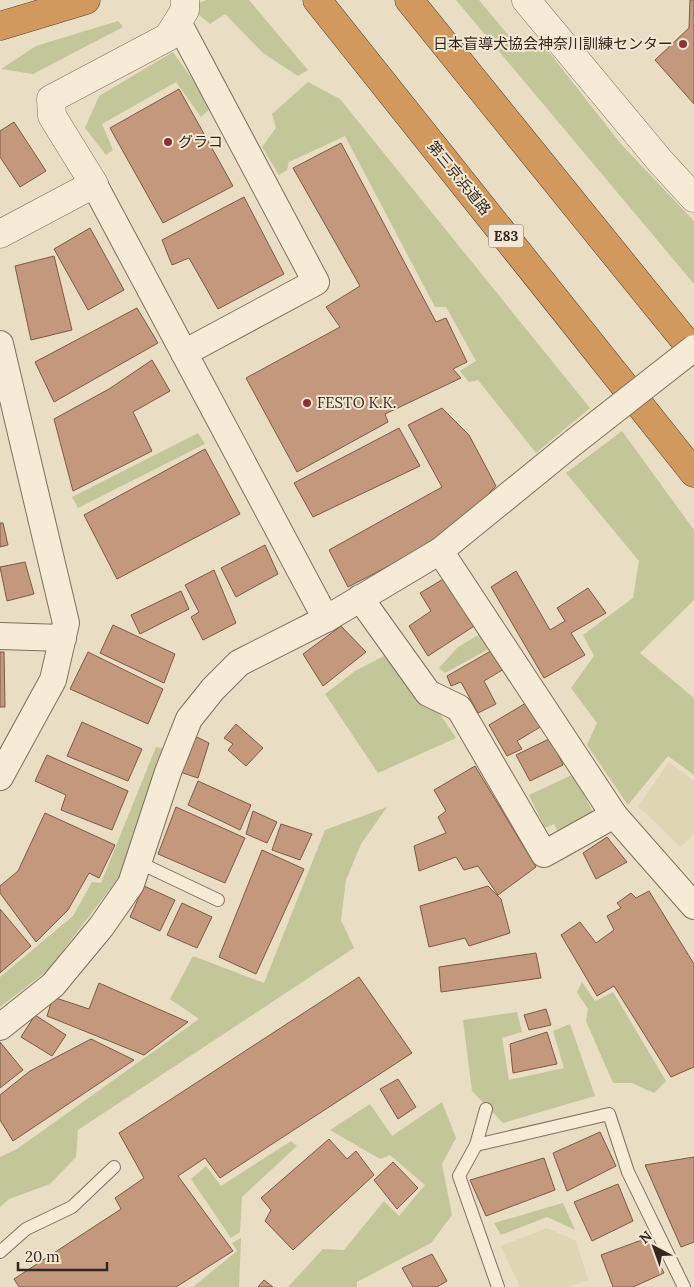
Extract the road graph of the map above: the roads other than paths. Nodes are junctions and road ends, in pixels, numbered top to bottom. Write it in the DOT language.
graph roads {
  1 [pos="317,0"];
  2 [pos="409,0"];
  3 [pos="526,0"];
  4 [pos="78,3"];
  5 [pos="181,11"];
  6 [pos="0,26"];
  7 [pos="94,184"];
  8 [pos="694,198"];
  9 [pos="0,234"];
  10 [pos="0,344"];
  11 [pos="694,348"];
  12 [pos="694,352"];
  13 [pos="184,353"];
  14 [pos="694,473"];
  15 [pos="440,551"];
  16 [pos="360,598"];
  17 [pos="326,619"];
  18 [pos="0,636"];
  19 [pos="63,638"];
  20 [pos="0,777"];
  21 [pos="614,815"];
  22 [pos="138,862"];
  23 [pos="218,900"];
  24 [pos="694,906"];
  25 [pos="0,1027"];
  26 [pos="486,1109"];
  27 [pos="476,1145"];
  28 [pos="114,1167"];
  29 [pos="0,1252"];
  30 [pos="498,1287"];
  31 [pos="684,1287"];
  1 -- 14 [label="highway, 第三京浜道路 / E83"];
  2 -- 12 [label="highway"];
  3 -- 8 [label="street"];
  4 -- 6 [label="highway"];
  5 -- 7 [label="street"];
  5 -- 13 [label="street"];
  7 -- 9 [label="street"];
  7 -- 13 [label="street"];
  10 -- 19 [label="street"];
  11 -- 15 [label="street, bridge"];
  13 -- 17 [label="street"];
  15 -- 16 [label="street"];
  15 -- 21 [label="street"];
  16 -- 17 [label="street"];
  16 -- 21 [label="street"];
  17 -- 22 [label="street"];
  18 -- 19 [label="street"];
  19 -- 20 [label="street"];
  21 -- 24 [label="street"];
  22 -- 23 [label="lane"];
  22 -- 25 [label="street"];
  26 -- 27 [label="lane"];
  27 -- 30 [label="lane"];
  27 -- 31 [label="lane"];
  28 -- 29 [label="lane"];
}
